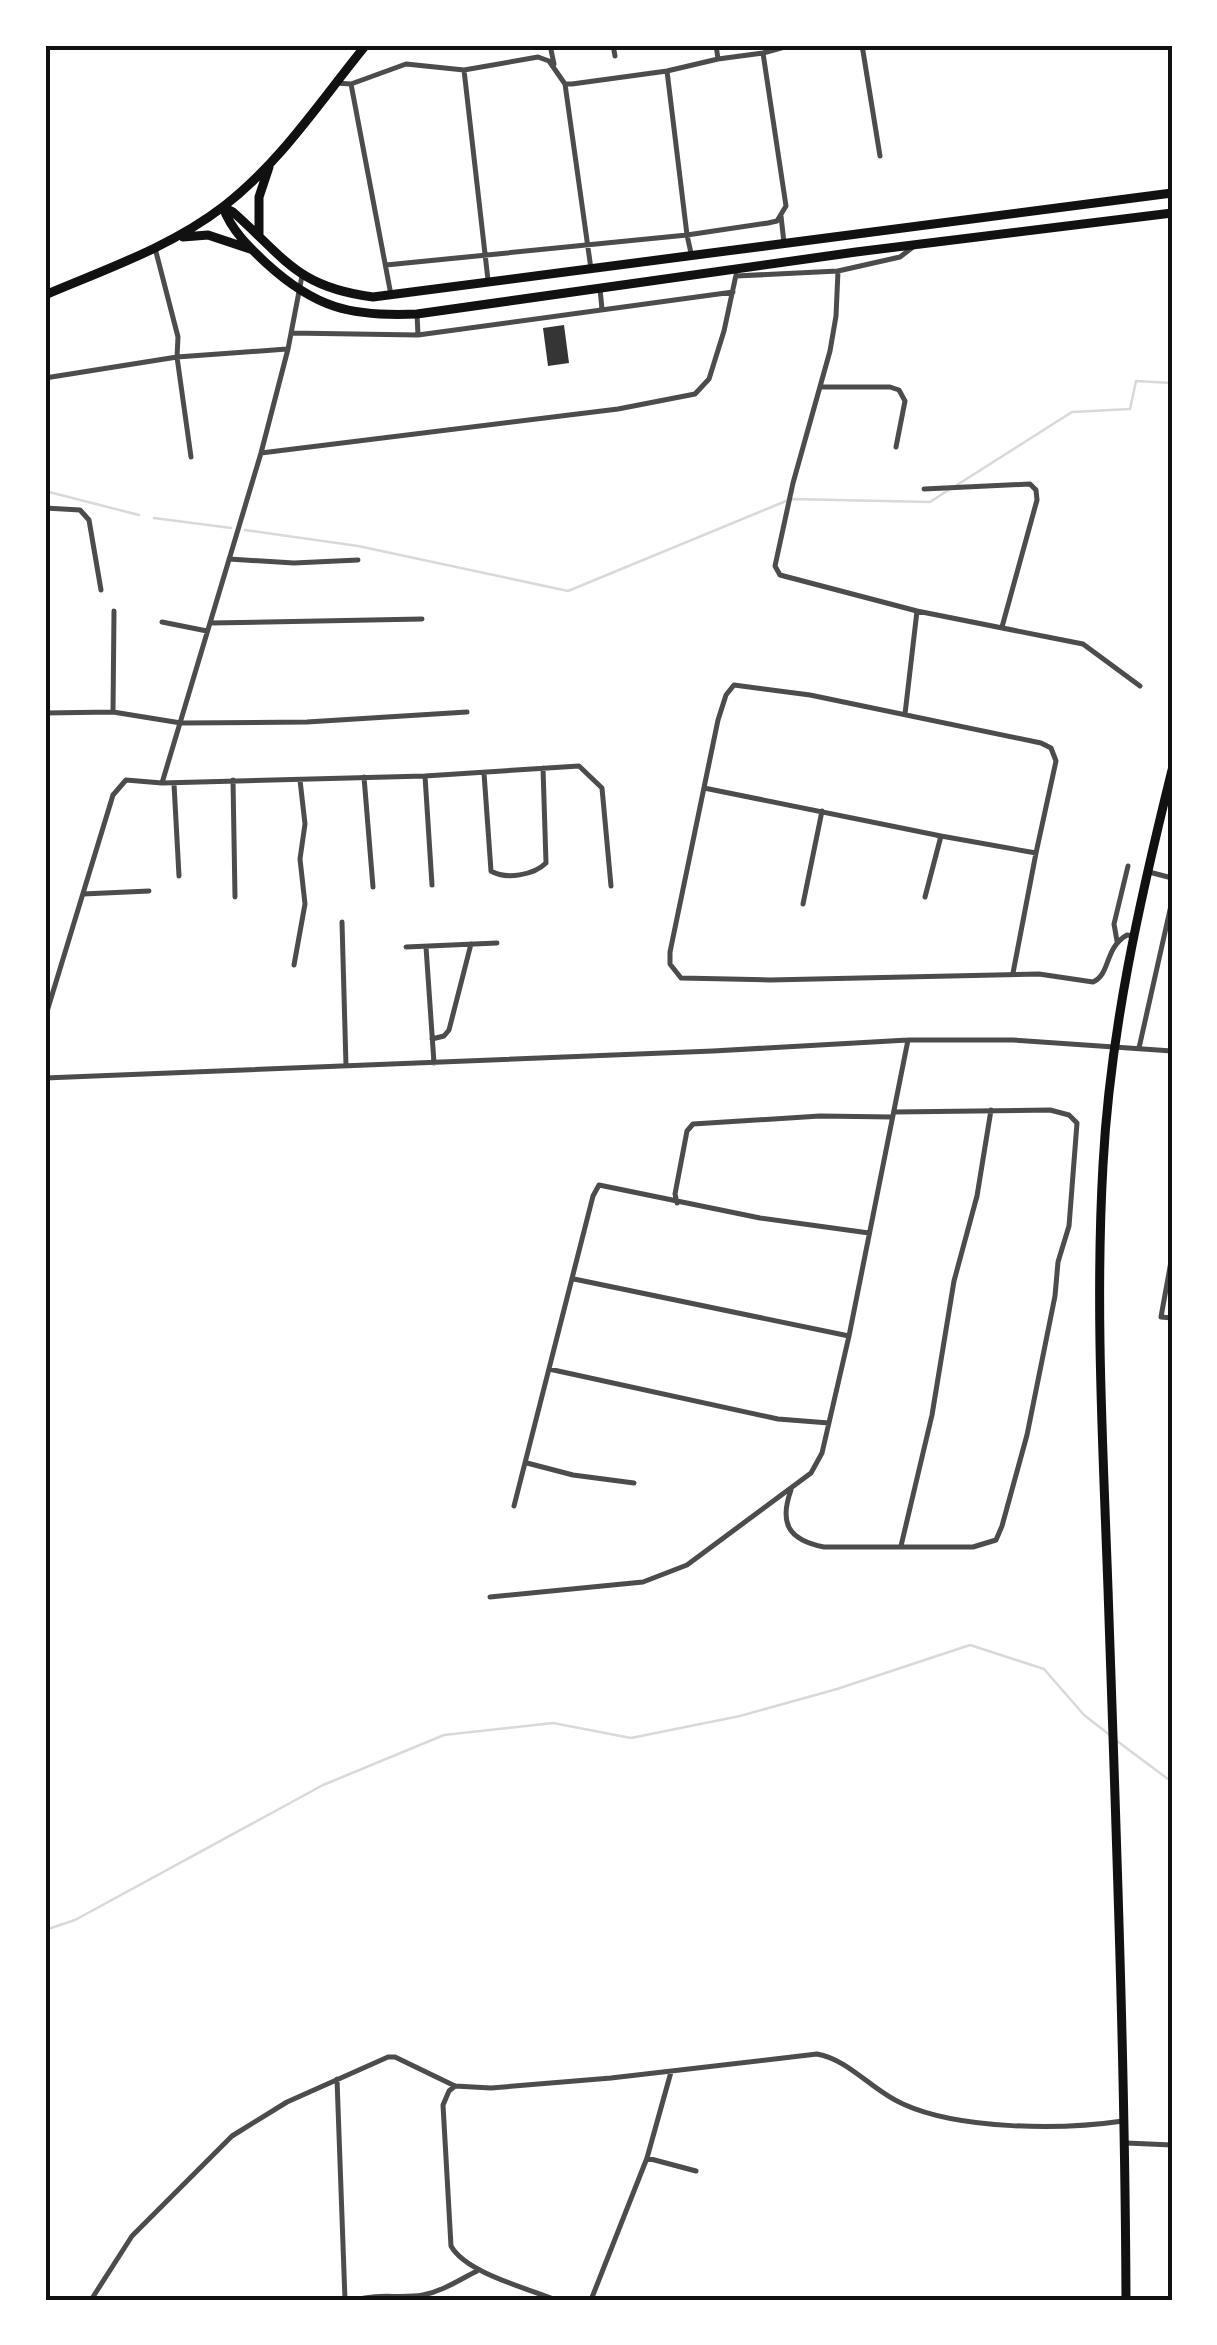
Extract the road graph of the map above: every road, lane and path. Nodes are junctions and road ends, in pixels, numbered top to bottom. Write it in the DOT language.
graph roads {
  1 [pos="366,45"];
  2 [pos="550,45"];
  3 [pos="613,45"];
  4 [pos="716,45"];
  5 [pos="792,45"];
  6 [pos="862,45"];
  7 [pos="764,53"];
  8 [pos="615,56"];
  9 [pos="718,59"];
  10 [pos="554,67"];
  11 [pos="464,70"];
  12 [pos="667,71"];
  13 [pos="336,82"];
  14 [pos="351,84"];
  15 [pos="566,84"];
  16 [pos="880,156"];
  17 [pos="272,160"];
  18 [pos="1172,193"];
  19 [pos="223,207"];
  20 [pos="1172,212"];
  21 [pos="781,216"];
  22 [pos="687,235"];
  23 [pos="259,236"];
  24 [pos="175,238"];
  25 [pos="613,243"];
  26 [pos="784,244"];
  27 [pos="914,244"];
  28 [pos="587,246"];
  29 [pos="155,248"];
  30 [pos="253,251"];
  31 [pos="485,255"];
  32 [pos="691,256"];
  33 [pos="386,265"];
  34 [pos="615,266"];
  35 [pos="591,270"];
  36 [pos="838,271"];
  37 [pos="737,272"];
  38 [pos="302,276"];
  39 [pos="488,282"];
  40 [pos="600,289"];
  41 [pos="298,292"];
  42 [pos="733,292"];
  43 [pos="45,295"];
  44 [pos="391,295"];
  45 [pos="602,309"];
  46 [pos="417,314"];
  47 [pos="291,333"];
  48 [pos="418,335"];
  49 [pos="288,349"];
  50 [pos="176,357"];
  51 [pos="45,378"];
  52 [pos="821,388"];
  53 [pos="896,446"];
  54 [pos="261,453"];
  55 [pos="191,457"];
  56 [pos="924,489"];
  57 [pos="45,508"];
  58 [pos="229,559"];
  59 [pos="358,560"];
  60 [pos="101,590"];
  61 [pos="114,610"];
  62 [pos="918,611"];
  63 [pos="422,619"];
  64 [pos="162,622"];
  65 [pos="210,623"];
  66 [pos="1002,627"];
  67 [pos="207,631"];
  68 [pos="1140,686"];
  69 [pos="113,712"];
  70 [pos="467,712"];
  71 [pos="45,713"];
  72 [pos="905,714"];
  73 [pos="181,723"];
  74 [pos="543,768"];
  75 [pos="1172,770"];
  76 [pos="484,772"];
  77 [pos="425,776"];
  78 [pos="364,777"];
  79 [pos="233,779"];
  80 [pos="300,780"];
  81 [pos="162,782"];
  82 [pos="174,784"];
  83 [pos="703,788"];
  84 [pos="822,812"];
  85 [pos="941,836"];
  86 [pos="1036,854"];
  87 [pos="1128,866"];
  88 [pos="1149,872"];
  89 [pos="179,876"];
  90 [pos="1172,878"];
  91 [pos="432,885"];
  92 [pos="611,886"];
  93 [pos="373,887"];
  94 [pos="149,890"];
  95 [pos="83,894"];
  96 [pos="235,896"];
  97 [pos="925,897"];
  98 [pos="1172,901"];
  99 [pos="803,904"];
  100 [pos="342,922"];
  101 [pos="1134,936"];
  102 [pos="1118,941"];
  103 [pos="497,942"];
  104 [pos="472,944"];
  105 [pos="426,946"];
  106 [pos="406,947"];
  107 [pos="294,965"];
  108 [pos="1013,974"];
  109 [pos="45,1018"];
  110 [pos="432,1039"];
  111 [pos="908,1040"];
  112 [pos="1115,1045"];
  113 [pos="1140,1048"];
  114 [pos="1172,1051"];
  115 [pos="434,1063"];
  116 [pos="346,1066"];
  117 [pos="45,1078"];
  118 [pos="991,1110"];
  119 [pos="893,1114"];
  120 [pos="677,1203"];
  121 [pos="869,1233"];
  122 [pos="1172,1256"];
  123 [pos="574,1279"];
  124 [pos="1172,1318"];
  125 [pos="849,1336"];
  126 [pos="548,1369"];
  127 [pos="828,1424"];
  128 [pos="527,1463"];
  129 [pos="634,1483"];
  130 [pos="791,1490"];
  131 [pos="514,1506"];
  132 [pos="900,1546"];
  133 [pos="490,1597"];
  134 [pos="672,2070"];
  135 [pos="337,2078"];
  136 [pos="455,2086"];
  137 [pos="1123,2121"];
  138 [pos="1124,2143"];
  139 [pos="1172,2145"];
  140 [pos="647,2158"];
  141 [pos="696,2170"];
  142 [pos="479,2270"];
  143 [pos="91,2300"];
  144 [pos="346,2300"];
  145 [pos="356,2300"];
  146 [pos="556,2300"];
  147 [pos="591,2300"];
  148 [pos="1126,2300"];
  1 -- 13 [label="main road"];
  2 -- 10 [label="street"];
  3 -- 8 [label="street"];
  4 -- 9 [label="street"];
  5 -- 7 [label="street"];
  6 -- 16 [label="street"];
  7 -- 9 [label="street"];
  7 -- 21 [label="street"];
  9 -- 12 [label="street"];
  10 -- 11 [label="street"];
  10 -- 15 [label="street"];
  11 -- 14 [label="street"];
  11 -- 31 [label="street"];
  12 -- 15 [label="street"];
  12 -- 22 [label="street"];
  13 -- 14 [label="street"];
  13 -- 17 [label="main road"];
  14 -- 33 [label="street"];
  15 -- 28 [label="street"];
  17 -- 19 [label="main road"];
  17 -- 23 [label="main road"];
  18 -- 26 [label="main road"];
  19 -- 23 [label="main road"];
  19 -- 24 [label="main road"];
  19 -- 30 [label="main road"];
  20 -- 27 [label="main road"];
  21 -- 22 [label="street"];
  21 -- 26 [label="street"];
  22 -- 25 [label="street"];
  22 -- 32 [label="street"];
  23 -- 38 [label="main road"];
  24 -- 29 [label="main road"];
  24 -- 30 [label="main road"];
  25 -- 28 [label="street"];
  25 -- 34 [label="street"];
  26 -- 32 [label="main road"];
  27 -- 36 [label="street"];
  27 -- 37 [label="main road"];
  28 -- 31 [label="street"];
  28 -- 35 [label="street"];
  29 -- 43 [label="main road"];
  29 -- 50 [label="street"];
  30 -- 41 [label="main road"];
  31 -- 33 [label="street"];
  31 -- 39 [label="street"];
  32 -- 34 [label="main road"];
  33 -- 44 [label="street"];
  34 -- 35 [label="main road"];
  35 -- 39 [label="main road"];
  36 -- 37 [label="street"];
  36 -- 52 [label="street"];
  37 -- 40 [label="main road"];
  37 -- 42 [label="street"];
  38 -- 41 [label="street"];
  38 -- 44 [label="main road"];
  39 -- 44 [label="main road"];
  40 -- 45 [label="street"];
  40 -- 46 [label="main road"];
  41 -- 46 [label="main road"];
  41 -- 47 [label="street"];
  42 -- 45 [label="street"];
  42 -- 54 [label="street"];
  45 -- 48 [label="street"];
  46 -- 48 [label="street"];
  47 -- 48 [label="street"];
  47 -- 49 [label="street"];
  49 -- 50 [label="street"];
  49 -- 54 [label="street"];
  50 -- 51 [label="street"];
  50 -- 55 [label="street"];
  52 -- 53 [label="street"];
  52 -- 62 [label="street"];
  54 -- 58 [label="street"];
  56 -- 66 [label="street"];
  57 -- 60 [label="street"];
  58 -- 59 [label="street"];
  58 -- 65 [label="street"];
  61 -- 69 [label="street"];
  62 -- 66 [label="street"];
  62 -- 72 [label="street"];
  63 -- 65 [label="street"];
  64 -- 67 [label="street"];
  65 -- 67 [label="street"];
  66 -- 68 [label="street"];
  67 -- 73 [label="street"];
  69 -- 71 [label="street"];
  69 -- 73 [label="street"];
  70 -- 73 [label="street"];
  72 -- 83 [label="street"];
  72 -- 86 [label="street"];
  73 -- 81 [label="street"];
  74 -- 76 [label="street"];
  74 -- 76 [label="street"];
  74 -- 92 [label="street"];
  75 -- 88 [label="main road"];
  76 -- 77 [label="street"];
  77 -- 78 [label="street"];
  77 -- 91 [label="street"];
  78 -- 80 [label="street"];
  78 -- 93 [label="street"];
  79 -- 80 [label="street"];
  79 -- 82 [label="street"];
  79 -- 96 [label="street"];
  80 -- 107 [label="street"];
  81 -- 82 [label="street"];
  81 -- 95 [label="street"];
  82 -- 89 [label="street"];
  83 -- 84 [label="street"];
  83 -- 108 [label="street"];
  84 -- 85 [label="street"];
  84 -- 99 [label="street"];
  85 -- 86 [label="street"];
  85 -- 97 [label="street"];
  86 -- 108 [label="street"];
  87 -- 102 [label="street"];
  88 -- 90 [label="street"];
  88 -- 101 [label="main road"];
  94 -- 95 [label="street"];
  95 -- 109 [label="street"];
  98 -- 113 [label="street"];
  100 -- 116 [label="street"];
  101 -- 102 [label="street"];
  101 -- 112 [label="main road"];
  102 -- 108 [label="street"];
  103 -- 104 [label="street"];
  104 -- 105 [label="street"];
  104 -- 110 [label="street"];
  105 -- 106 [label="street"];
  105 -- 110 [label="street"];
  110 -- 115 [label="street"];
  111 -- 112 [label="street"];
  111 -- 115 [label="street"];
  111 -- 119 [label="street"];
  112 -- 113 [label="street"];
  112 -- 137 [label="main road"];
  113 -- 114 [label="street"];
  115 -- 116 [label="street"];
  116 -- 117 [label="street"];
  118 -- 119 [label="street"];
  118 -- 132 [label="street"];
  118 -- 132 [label="street"];
  119 -- 120 [label="street"];
  119 -- 121 [label="street"];
  120 -- 121 [label="street"];
  120 -- 123 [label="street"];
  121 -- 125 [label="street"];
  122 -- 124 [label="street"];
  123 -- 125 [label="street"];
  123 -- 126 [label="street"];
  125 -- 127 [label="street"];
  126 -- 127 [label="street"];
  126 -- 128 [label="street"];
  127 -- 130 [label="street"];
  128 -- 129 [label="street"];
  128 -- 131 [label="street"];
  130 -- 132 [label="street"];
  130 -- 133 [label="street"];
  134 -- 136 [label="street"];
  134 -- 137 [label="street"];
  134 -- 140 [label="street"];
  135 -- 136 [label="street"];
  135 -- 143 [label="street"];
  135 -- 144 [label="street"];
  136 -- 142 [label="street"];
  137 -- 138 [label="main road"];
  138 -- 139 [label="street"];
  138 -- 148 [label="main road"];
  140 -- 141 [label="street"];
  140 -- 147 [label="street"];
  142 -- 145 [label="street"];
  142 -- 146 [label="street"];
}
